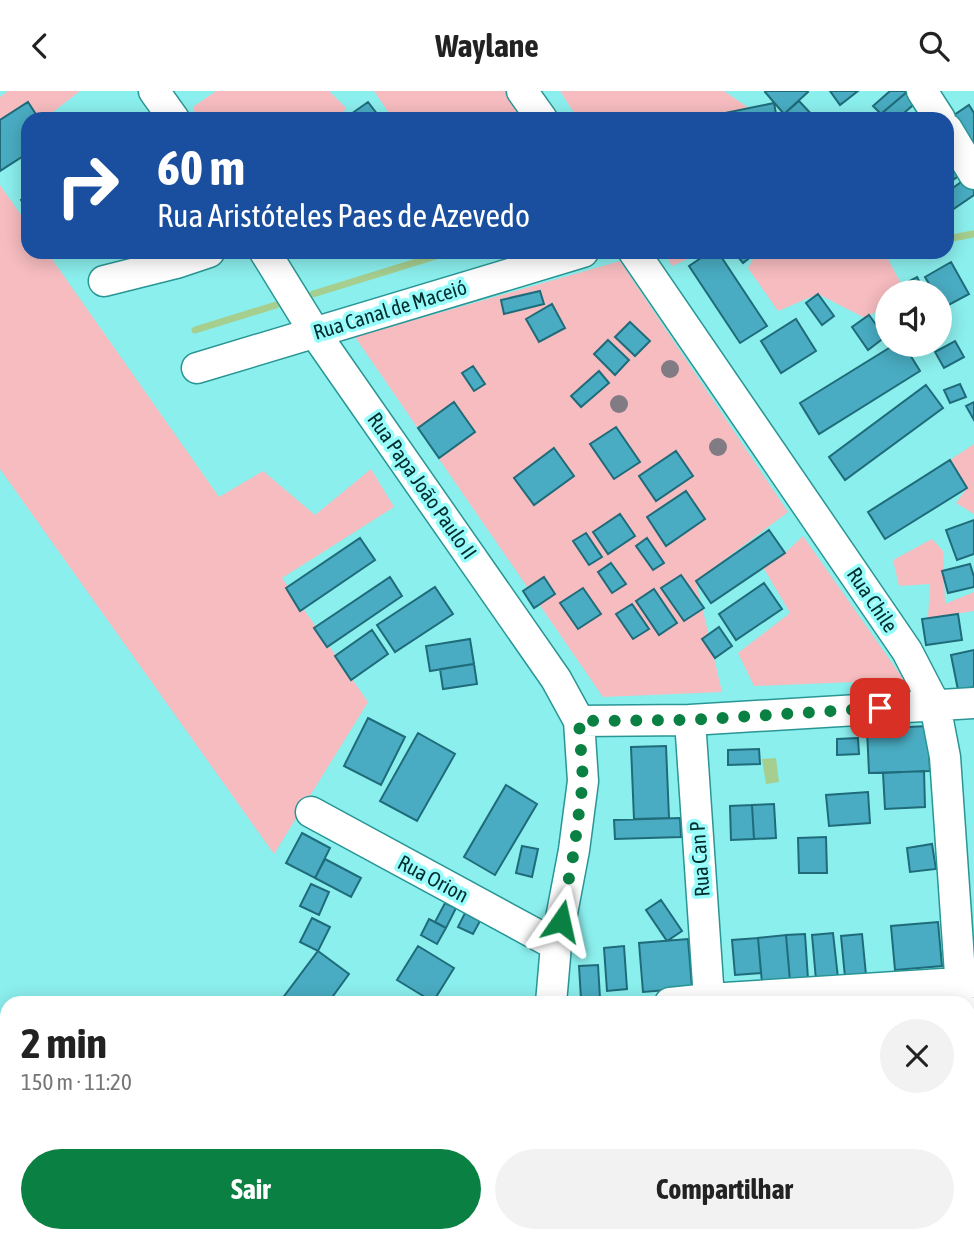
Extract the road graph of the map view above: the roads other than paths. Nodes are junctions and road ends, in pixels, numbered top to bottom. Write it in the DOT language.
graph roads {
  1 [pos="154,91"];
  2 [pos="523,91"];
  3 [pos="922,91"];
  4 [pos="169,112"];
  5 [pos="537,112"];
  6 [pos="936,112"];
  7 [pos="954,141"];
  8 [pos="974,174"];
  9 [pos="188,259"];
  10 [pos="269,259"];
  11 [pos="560,259"];
  12 [pos="639,259"];
  13 [pos="104,281"];
  14 [pos="315,333"];
  15 [pos="197,367"];
  16 [pos="974,703"];
  17 [pos="934,705"];
  18 [pos="690,720"];
  19 [pos="579,721"];
  20 [pos="311,812"];
  21 [pos="556,945"];
  22 [pos="965,989"];
  23 [pos="552,996"];
  24 [pos="709,996"];
  25 [pos="786,996"];
  1 -- 4 [label="street"];
  2 -- 5 [label="street"];
  3 -- 6 [label="street"];
  7 -- 8 [label="street"];
  9 -- 13 [label="street"];
  10 -- 14 [label="street, Rua Papa João Paulo II"];
  11 -- 14 [label="street, Rua Canal de Maceió"];
  12 -- 17 [label="street, Rua Chile"];
  14 -- 15 [label="street, Rua Canal de Maceió"];
  14 -- 19 [label="street, Rua Papa João Paulo II"];
  16 -- 17 [label="street"];
  17 -- 18 [label="street"];
  17 -- 22 [label="street, Rua Chile"];
  18 -- 19 [label="street"];
  18 -- 24 [label="street, Rua Can P"];
  19 -- 21 [label="street"];
  20 -- 21 [label="street, Rua Orion"];
  21 -- 23 [label="street"];
  22 -- 25 [label="street"];
}
